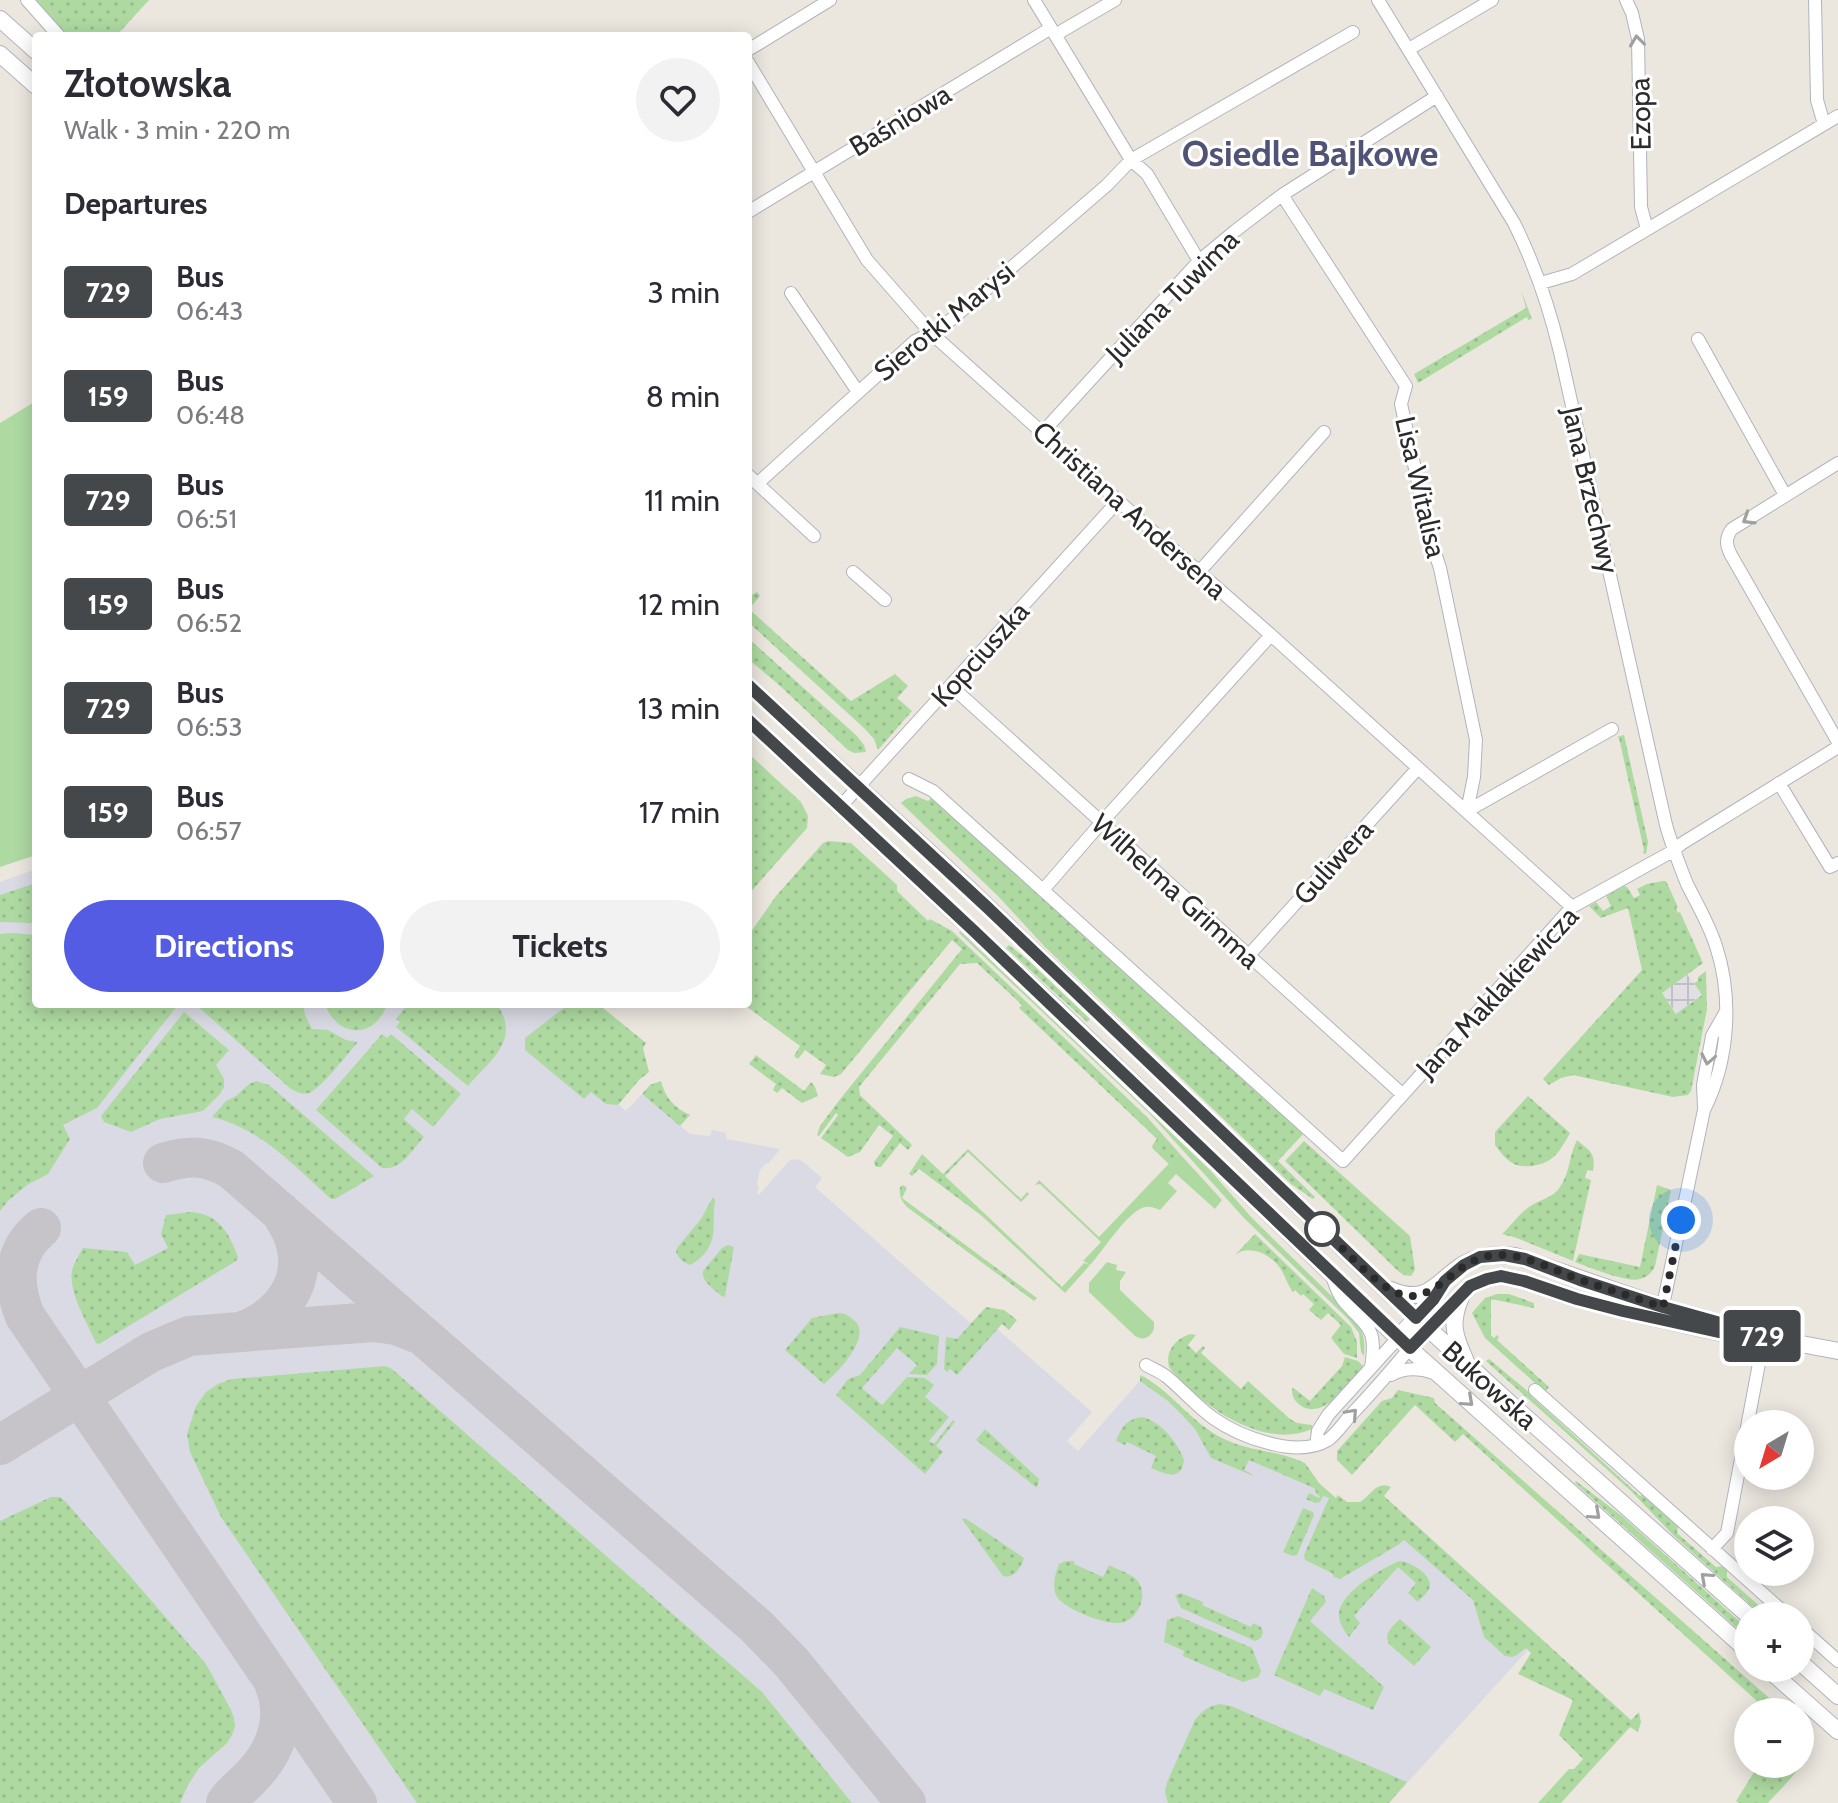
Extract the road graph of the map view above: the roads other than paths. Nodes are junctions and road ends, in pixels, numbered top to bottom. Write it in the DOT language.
graph roads {
  1 [pos="27,0"];
  2 [pos="830,0"];
  3 [pos="1034,0"];
  4 [pos="1115,0"];
  5 [pos="1378,0"];
  6 [pos="1492,0"];
  7 [pos="1626,0"];
  8 [pos="1815,0"];
  9 [pos="0,19"];
  10 [pos="1053,31"];
  11 [pos="55,32"];
  12 [pos="1353,32"];
  13 [pos="32,47"];
  14 [pos="752,48"];
  15 [pos="1409,49"];
  16 [pos="0,54"];
  17 [pos="752,69"];
  18 [pos="32,82"];
  19 [pos="1437,96"];
  20 [pos="1838,116"];
  21 [pos="1824,124"];
  22 [pos="1131,160"];
  23 [pos="814,172"];
  24 [pos="1282,195"];
  25 [pos="752,210"];
  26 [pos="1647,229"];
  27 [pos="1199,261"];
  28 [pos="1541,283"];
  29 [pos="791,293"];
  30 [pos="931,333"];
  31 [pos="1698,339"];
  32 [pos="858,392"];
  33 [pos="1324,432"];
  34 [pos="1042,433"];
  35 [pos="1838,463"];
  36 [pos="753,479"];
  37 [pos="1785,495"];
  38 [pos="1118,501"];
  39 [pos="814,536"];
  40 [pos="853,572"];
  41 [pos="1199,572"];
  42 [pos="885,600"];
  43 [pos="1271,635"];
  44 [pos="951,686"];
  45 [pos="752,689"];
  46 [pos="752,724"];
  47 [pos="1612,729"];
  48 [pos="1838,745"];
  49 [pos="1418,768"];
  50 [pos="909,779"];
  51 [pos="1779,783"];
  52 [pos="859,787"];
  53 [pos="841,806"];
  54 [pos="1467,811"];
  55 [pos="1101,823"];
  56 [pos="1673,851"];
  57 [pos="1838,863"];
  58 [pos="1043,890"];
  59 [pos="1572,907"];
  60 [pos="1248,956"];
  61 [pos="1402,1094"];
  62 [pos="1330,1273"];
  63 [pos="1445,1281"];
  64 [pos="1382,1286"];
  65 [pos="1463,1292"];
  66 [pos="1661,1313"];
  67 [pos="1422,1323"];
  68 [pos="1764,1337"];
  69 [pos="1404,1343"];
  70 [pos="1838,1351"];
  71 [pos="1146,1365"];
  72 [pos="1467,1365"];
  73 [pos="1371,1367"];
  74 [pos="1438,1374"];
  75 [pos="1384,1379"];
  76 [pos="1535,1390"];
  77 [pos="1316,1445"];
  78 [pos="1712,1549"];
  79 [pos="1772,1602"];
  80 [pos="1734,1603"];
  81 [pos="1734,1638"];
  82 [pos="1814,1638"];
  83 [pos="1836,1655"];
  84 [pos="1814,1675"];
  85 [pos="1783,1682"];
  86 [pos="1838,1696"];
  87 [pos="1838,1731"];
  1 -- 11 [label="street"];
  2 -- 14 [label="street"];
  3 -- 10 [label="street"];
  4 -- 10 [label="street, Baśniowa"];
  5 -- 15 [label="street, Jana Brzechwy"];
  6 -- 15 [label="street"];
  26 -- 7 [label="street, Ezopa, one-way"];
  8 -- 21 [label="street"];
  9 -- 13 [label="main road"];
  10 -- 22 [label="street"];
  10 -- 23 [label="street, Baśniowa"];
  12 -- 22 [label="street, Sierotki Marysi"];
  15 -- 19 [label="street, Jana Brzechwy"];
  16 -- 18 [label="main road"];
  17 -- 23 [label="street, Christiana Andersena"];
  19 -- 24 [label="street, Juliana Tuwima"];
  19 -- 28 [label="street, Jana Brzechwy"];
  20 -- 21 [label="street"];
  21 -- 26 [label="street"];
  22 -- 27 [label="street"];
  22 -- 30 [label="street, Sierotki Marysi"];
  23 -- 25 [label="street, Baśniowa"];
  23 -- 30 [label="street, Christiana Andersena"];
  24 -- 27 [label="street, Juliana Tuwima"];
  24 -- 54 [label="street, Lisa Witalisa"];
  26 -- 28 [label="street"];
  27 -- 34 [label="street, Juliana Tuwima"];
  28 -- 56 [label="street, Jana Brzechwy"];
  29 -- 32 [label="street"];
  30 -- 32 [label="street, Sierotki Marysi"];
  30 -- 34 [label="street, Christiana Andersena"];
  31 -- 37 [label="street"];
  32 -- 36 [label="street, Sierotki Marysi"];
  33 -- 41 [label="street"];
  34 -- 38 [label="street, Christiana Andersena"];
  35 -- 37 [label="street"];
  36 -- 39 [label="street"];
  37 -- 48 [label="street, one-way"];
  38 -- 41 [label="street, Christiana Andersena"];
  38 -- 44 [label="street, Kopciuszka"];
  40 -- 42 [label="street"];
  41 -- 43 [label="street, Christiana Andersena"];
  43 -- 49 [label="street, Christiana Andersena"];
  43 -- 55 [label="street"];
  44 -- 52 [label="street, Kopciuszka"];
  44 -- 55 [label="street, Wilhelma Grimma"];
  45 -- 52 [label="main road, Bukowska"];
  46 -- 53 [label="main road, Bukowska"];
  47 -- 54 [label="street"];
  48 -- 51 [label="street, Jana Maklakiewicza"];
  49 -- 54 [label="street, Christiana Andersena"];
  49 -- 60 [label="street, Guliwera"];
  50 -- 58 [label="street"];
  51 -- 56 [label="street, Jana Maklakiewicza"];
  51 -- 57 [label="street"];
  52 -- 53 [label="street, Kopciuszka"];
  52 -- 64 [label="main road, Bukowska"];
  53 -- 62 [label="main road, Bukowska"];
  54 -- 59 [label="street, Christiana Andersena"];
  55 -- 58 [label="street"];
  55 -- 60 [label="street, Wilhelma Grimma"];
  56 -- 59 [label="street, Jana Maklakiewicza"];
  56 -- 66 [label="street, Jana Brzechwy"];
  58 -- 61 [label="street, Jana Maklakiewicza"];
  59 -- 61 [label="street, Jana Maklakiewicza"];
  60 -- 61 [label="street, Wilhelma Grimma"];
  62 -- 69 [label="main road, Bukowska"];
  62 -- 73 [label="street"];
  63 -- 64 [label="main road"];
  63 -- 66 [label="main road"];
  63 -- 67 [label="main road"];
  64 -- 67 [label="main road, Bukowska"];
  65 -- 66 [label="main road"];
  65 -- 67 [label="main road"];
  65 -- 72 [label="main road"];
  66 -- 68 [label="main road"];
  67 -- 69 [label="main road"];
  67 -- 72 [label="main road, Bukowska"];
  68 -- 70 [label="main road"];
  68 -- 78 [label="street"];
  69 -- 73 [label="street"];
  69 -- 74 [label="main road, Bukowska"];
  69 -- 75 [label="street"];
  71 -- 77 [label="street"];
  80 -- 72 [label="main road, Bukowska, one-way"];
  73 -- 77 [label="street"];
  74 -- 75 [label="street"];
  74 -- 81 [label="main road, Bukowska, one-way"];
  77 -- 75 [label="street, one-way"];
  76 -- 78 [label="street, Bukowska"];
  78 -- 79 [label="street, Bukowska"];
  82 -- 83 [label="street"];
  84 -- 86 [label="main road"];
  85 -- 87 [label="main road"];
}
